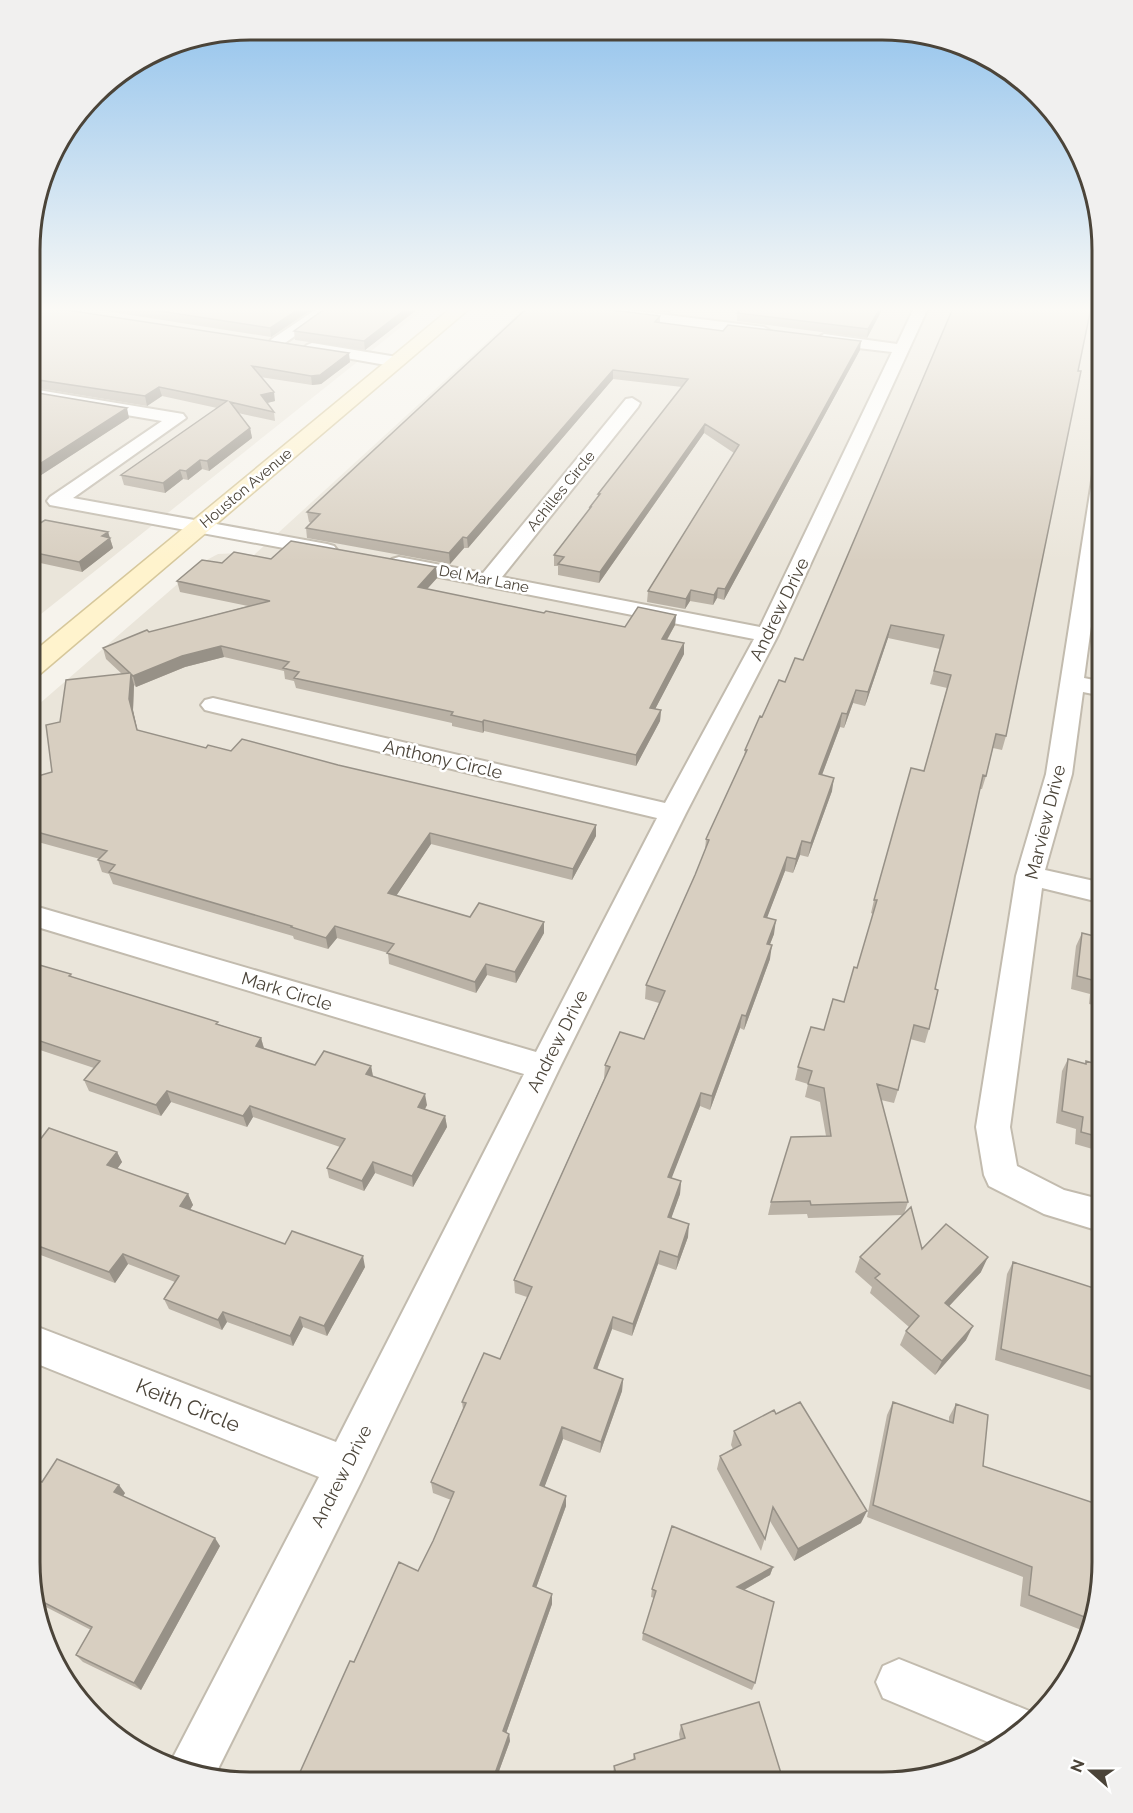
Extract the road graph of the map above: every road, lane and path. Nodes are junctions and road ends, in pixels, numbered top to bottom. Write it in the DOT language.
graph roads {
  1 [pos="360,393"];
  2 [pos="881,393"];
  3 [pos="40,395"];
  4 [pos="632,403"];
  5 [pos="199,528"];
  6 [pos="1092,547"];
  7 [pos="351,555"];
  8 [pos="374,559"];
  9 [pos="489,579"];
  10 [pos="767,635"];
  11 [pos="40,660"];
  12 [pos="1073,683"];
  13 [pos="1092,686"];
  14 [pos="213,705"];
  15 [pos="673,813"];
  16 [pos="1030,876"];
  17 [pos="1092,890"];
  18 [pos="40,918"];
  19 [pos="544,1067"];
  20 [pos="1092,1213"];
  21 [pos="40,1346"];
  22 [pos="346,1467"];
  23 [pos="899,1682"];
  24 [pos="1012,1728"];
  25 [pos="194,1764"];
  1 -- 5 [label="street, Houston Avenue"];
  2 -- 10 [label="street, Andrew Drive"];
  3 -- 5 [label="street"];
  4 -- 9 [label="street, Achilles Circle"];
  5 -- 7 [label="street"];
  5 -- 11 [label="street, Houston Avenue"];
  6 -- 12 [label="street, Marview Drive"];
  8 -- 9 [label="street, Del Mar Lane"];
  9 -- 10 [label="street, Del Mar Lane"];
  10 -- 15 [label="street, Andrew Drive"];
  12 -- 13 [label="street"];
  12 -- 16 [label="street, Marview Drive"];
  14 -- 15 [label="street, Anthony Circle"];
  15 -- 19 [label="street, Andrew Drive"];
  16 -- 17 [label="street"];
  16 -- 20 [label="street, Marview Drive"];
  18 -- 19 [label="street, Mark Circle"];
  19 -- 22 [label="street, Andrew Drive"];
  21 -- 22 [label="street, Keith Circle"];
  22 -- 25 [label="street, Andrew Drive"];
  23 -- 24 [label="street"];
}
